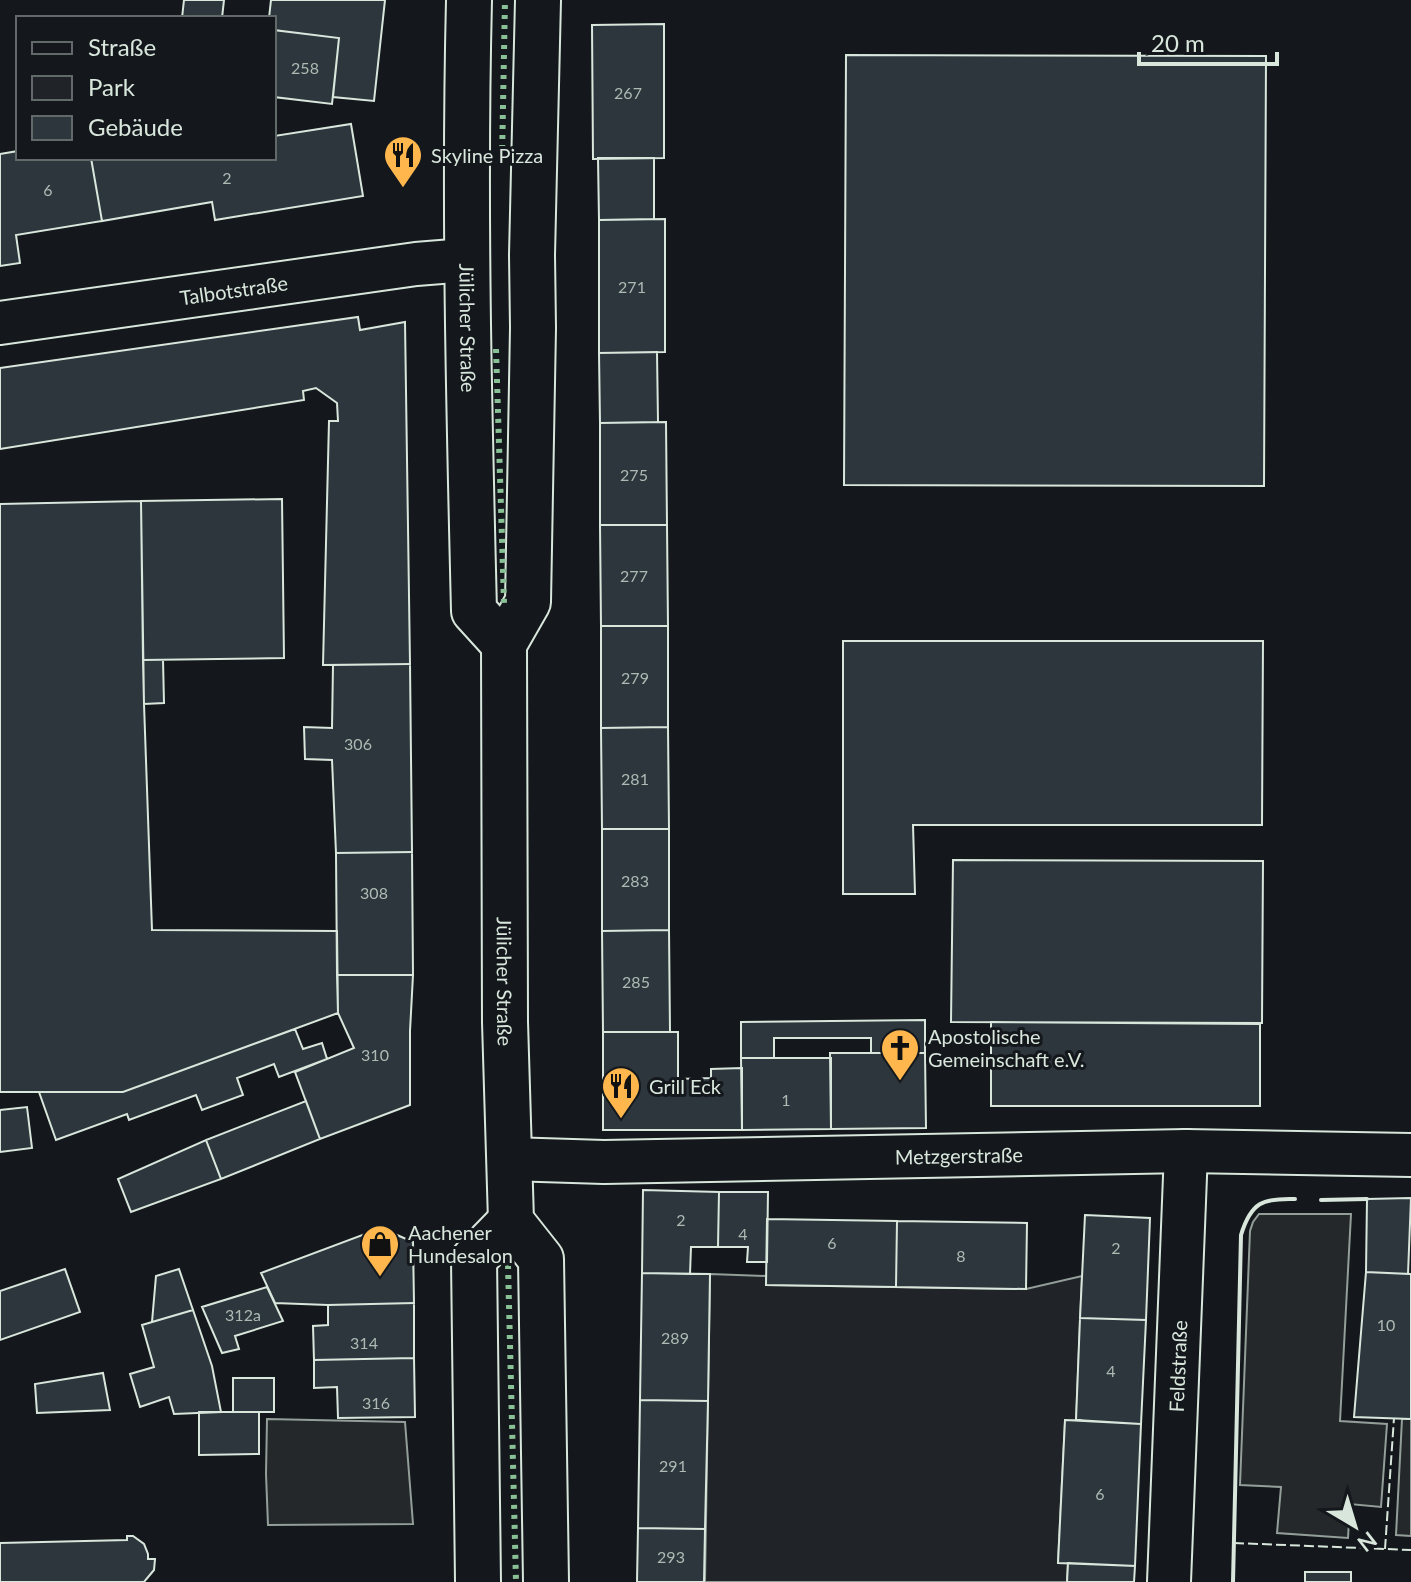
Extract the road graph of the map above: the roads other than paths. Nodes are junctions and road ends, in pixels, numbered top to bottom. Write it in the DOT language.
graph roads {
  1 [pos="469,0"];
  2 [pos="538,0"];
  3 [pos="532,255"];
  4 [pos="466,260"];
  5 [pos="0,323"];
  6 [pos="504,644"];
  7 [pos="1186,1151"];
  8 [pos="1411,1155"];
  9 [pos="509,1159"];
  10 [pos="511,1221"];
  11 [pos="478,1582"];
  12 [pos="546,1582"];
  13 [pos="1169,1582"];
  1 -- 4 [label="main road, Jülicher Straße"];
  2 -- 3 [label="main road, Jülicher Straße"];
  3 -- 4 [label="main road"];
  3 -- 6 [label="main road, Jülicher Straße"];
  4 -- 5 [label="street, Talbotstraße"];
  4 -- 6 [label="main road, Jülicher Straße"];
  6 -- 9 [label="main road, Jülicher Straße"];
  7 -- 8 [label="street, Metzgerstraße"];
  7 -- 9 [label="street, Metzgerstraße"];
  7 -- 13 [label="street, Feldstraße"];
  9 -- 10 [label="main road, Jülicher Straße"];
  10 -- 11 [label="main road"];
  10 -- 12 [label="main road"];
}
